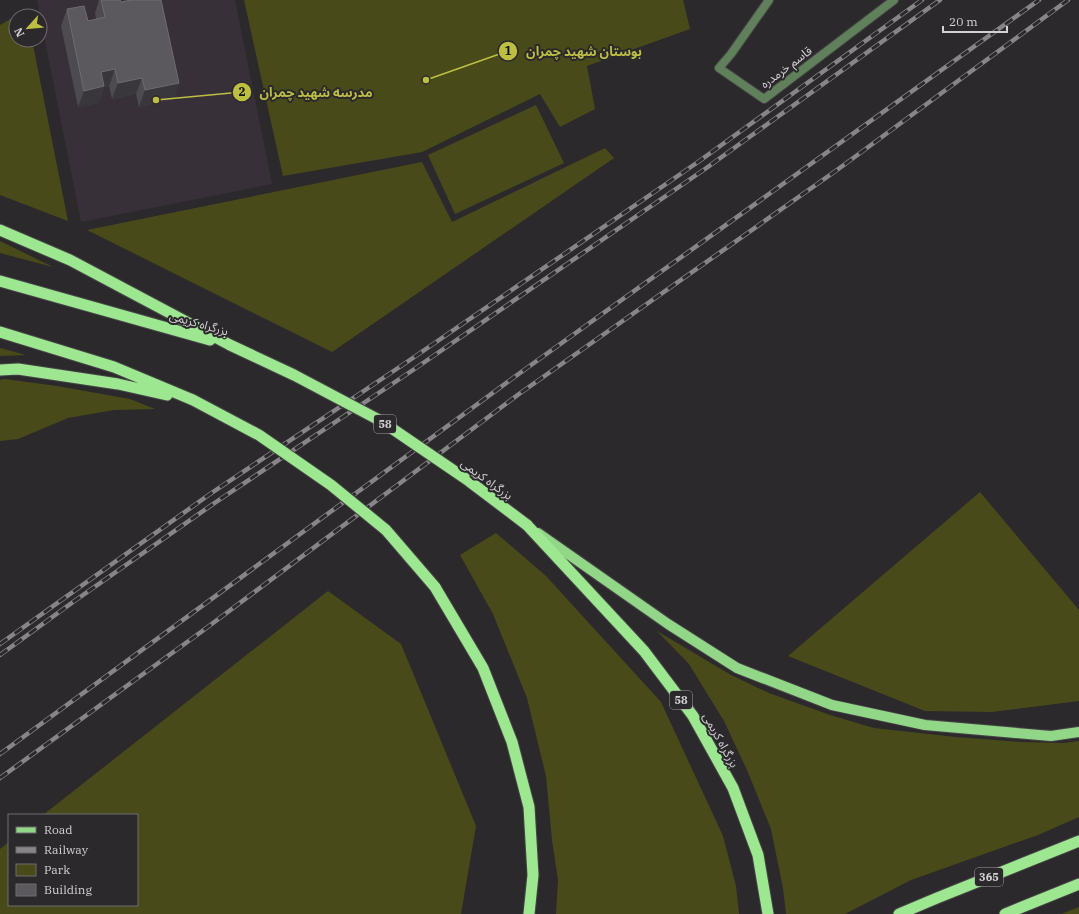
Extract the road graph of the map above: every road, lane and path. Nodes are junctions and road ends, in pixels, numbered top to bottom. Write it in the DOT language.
graph roads {
  1 [pos="769,0"];
  2 [pos="894,0"];
  3 [pos="0,230"];
  4 [pos="0,281"];
  5 [pos="0,332"];
  6 [pos="230,345"];
  7 [pos="0,370"];
  8 [pos="192,400"];
  9 [pos="527,525"];
  10 [pos="1079,732"];
  11 [pos="1079,840"];
  12 [pos="1079,884"];
  13 [pos="529,914"];
  14 [pos="768,914"];
  15 [pos="900,914"];
  16 [pos="1005,914"];
  1 -- 2 [label="street, قاسم خرمدره"];
  3 -- 6 [label="highway"];
  4 -- 6 [label="highway, بزرگراه کریمی / 58"];
  5 -- 8 [label="highway"];
  6 -- 9 [label="highway, بزرگراه کریمی / 58, bridge"];
  7 -- 8 [label="highway"];
  8 -- 13 [label="highway, bridge"];
  9 -- 10 [label="main road"];
  9 -- 14 [label="highway, بزرگراه کریمی / 58"];
  11 -- 15 [label="highway, 365"];
  12 -- 16 [label="highway"];
}
